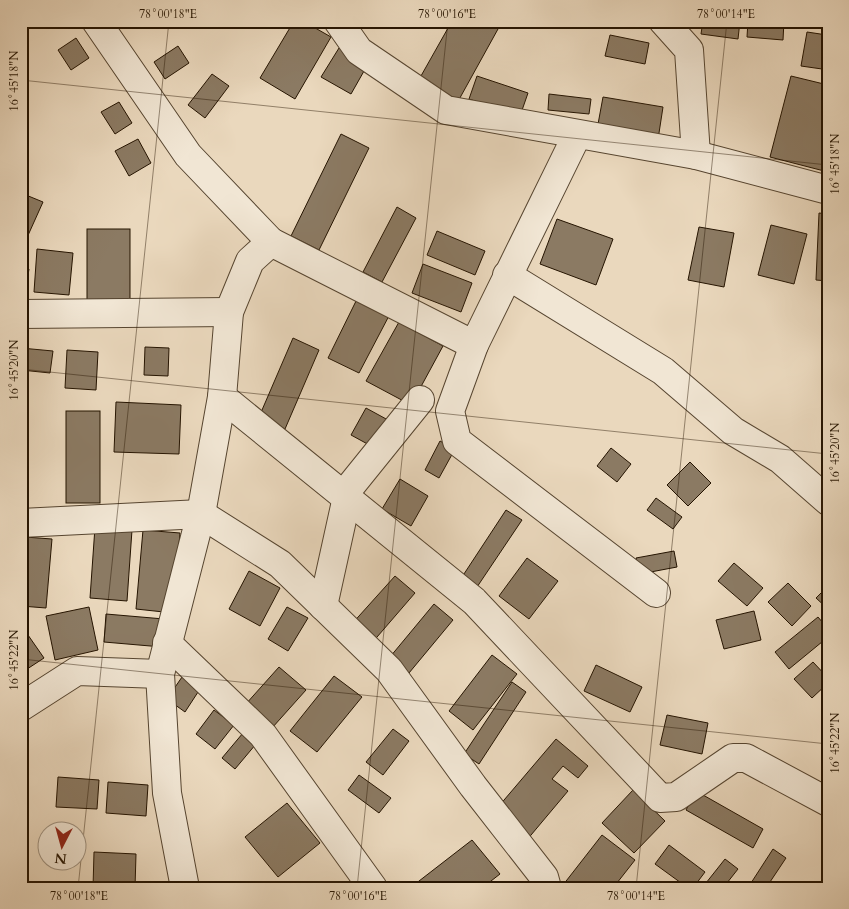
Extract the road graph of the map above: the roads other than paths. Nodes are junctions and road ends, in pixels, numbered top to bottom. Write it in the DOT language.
graph roads {
  1 [pos="96,21"];
  2 [pos="338,21"];
  3 [pos="663,21"];
  4 [pos="693,21"];
  5 [pos="689,50"];
  6 [pos="577,135"];
  7 [pos="696,155"];
  8 [pos="828,190"];
  9 [pos="271,242"];
  10 [pos="507,275"];
  11 [pos="229,312"];
  12 [pos="21,314"];
  13 [pos="474,345"];
  14 [pos="222,397"];
  15 [pos="420,400"];
  16 [pos="348,499"];
  17 [pos="828,501"];
  18 [pos="201,514"];
  19 [pos="21,523"];
  20 [pos="656,593"];
  21 [pos="324,606"];
  22 [pos="168,643"];
  23 [pos="160,674"];
  24 [pos="21,707"];
  25 [pos="828,802"];
  26 [pos="185,888"];
  27 [pos="373,888"];
  28 [pos="547,888"];
  1 -- 9 [label="street"];
  2 -- 6 [label="street"];
  3 -- 5 [label="street"];
  4 -- 5 [label="street"];
  5 -- 7 [label="street"];
  6 -- 7 [label="street"];
  6 -- 10 [label="street"];
  7 -- 8 [label="street"];
  9 -- 11 [label="street"];
  9 -- 13 [label="street"];
  10 -- 13 [label="street"];
  10 -- 17 [label="street"];
  11 -- 12 [label="street"];
  11 -- 14 [label="street"];
  13 -- 20 [label="street"];
  14 -- 16 [label="street"];
  14 -- 18 [label="street"];
  15 -- 16 [label="street"];
  16 -- 21 [label="street"];
  16 -- 25 [label="street"];
  18 -- 19 [label="street"];
  18 -- 21 [label="street"];
  18 -- 22 [label="street"];
  21 -- 28 [label="street"];
  22 -- 23 [label="street"];
  22 -- 27 [label="street"];
  23 -- 24 [label="street"];
  23 -- 26 [label="street"];
}
